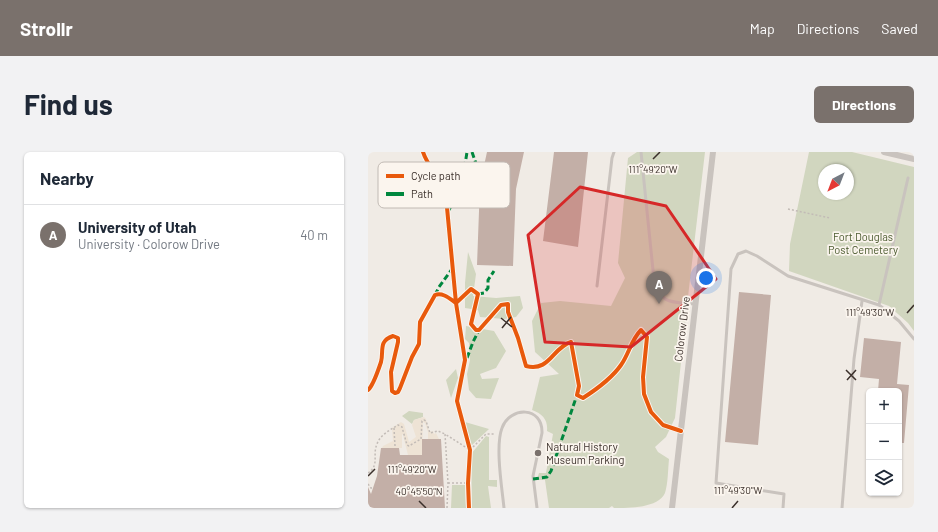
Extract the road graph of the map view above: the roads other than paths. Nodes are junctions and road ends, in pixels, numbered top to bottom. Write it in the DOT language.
graph roads {
  1 [pos="614,152"];
  2 [pos="641,152"];
  3 [pos="713,152"];
  4 [pos="885,152"];
  5 [pos="907,155"];
  6 [pos="914,159"];
  7 [pos="908,178"];
  8 [pos="597,286"];
  9 [pos="862,301"];
  10 [pos="695,304"];
  11 [pos="878,306"];
  12 [pos="914,338"];
  13 [pos="504,508"];
  14 [pos="537,508"];
  15 [pos="672,508"];
  16 [pos="783,508"];
  17 [pos="842,508"];
  1 -- 8 [label="lane"];
  2 -- 10 [label="lane"];
  3 -- 10 [label="street, Colorow Drive"];
  4 -- 5 [label="street"];
  5 -- 6 [label="street"];
  7 -- 11 [label="lane"];
  9 -- 11 [label="lane"];
  9 -- 16 [label="lane"];
  9 -- 17 [label="lane"];
  10 -- 15 [label="street, Colorow Drive"];
  11 -- 12 [label="lane"];
  13 -- 14 [label="lane"];
}
